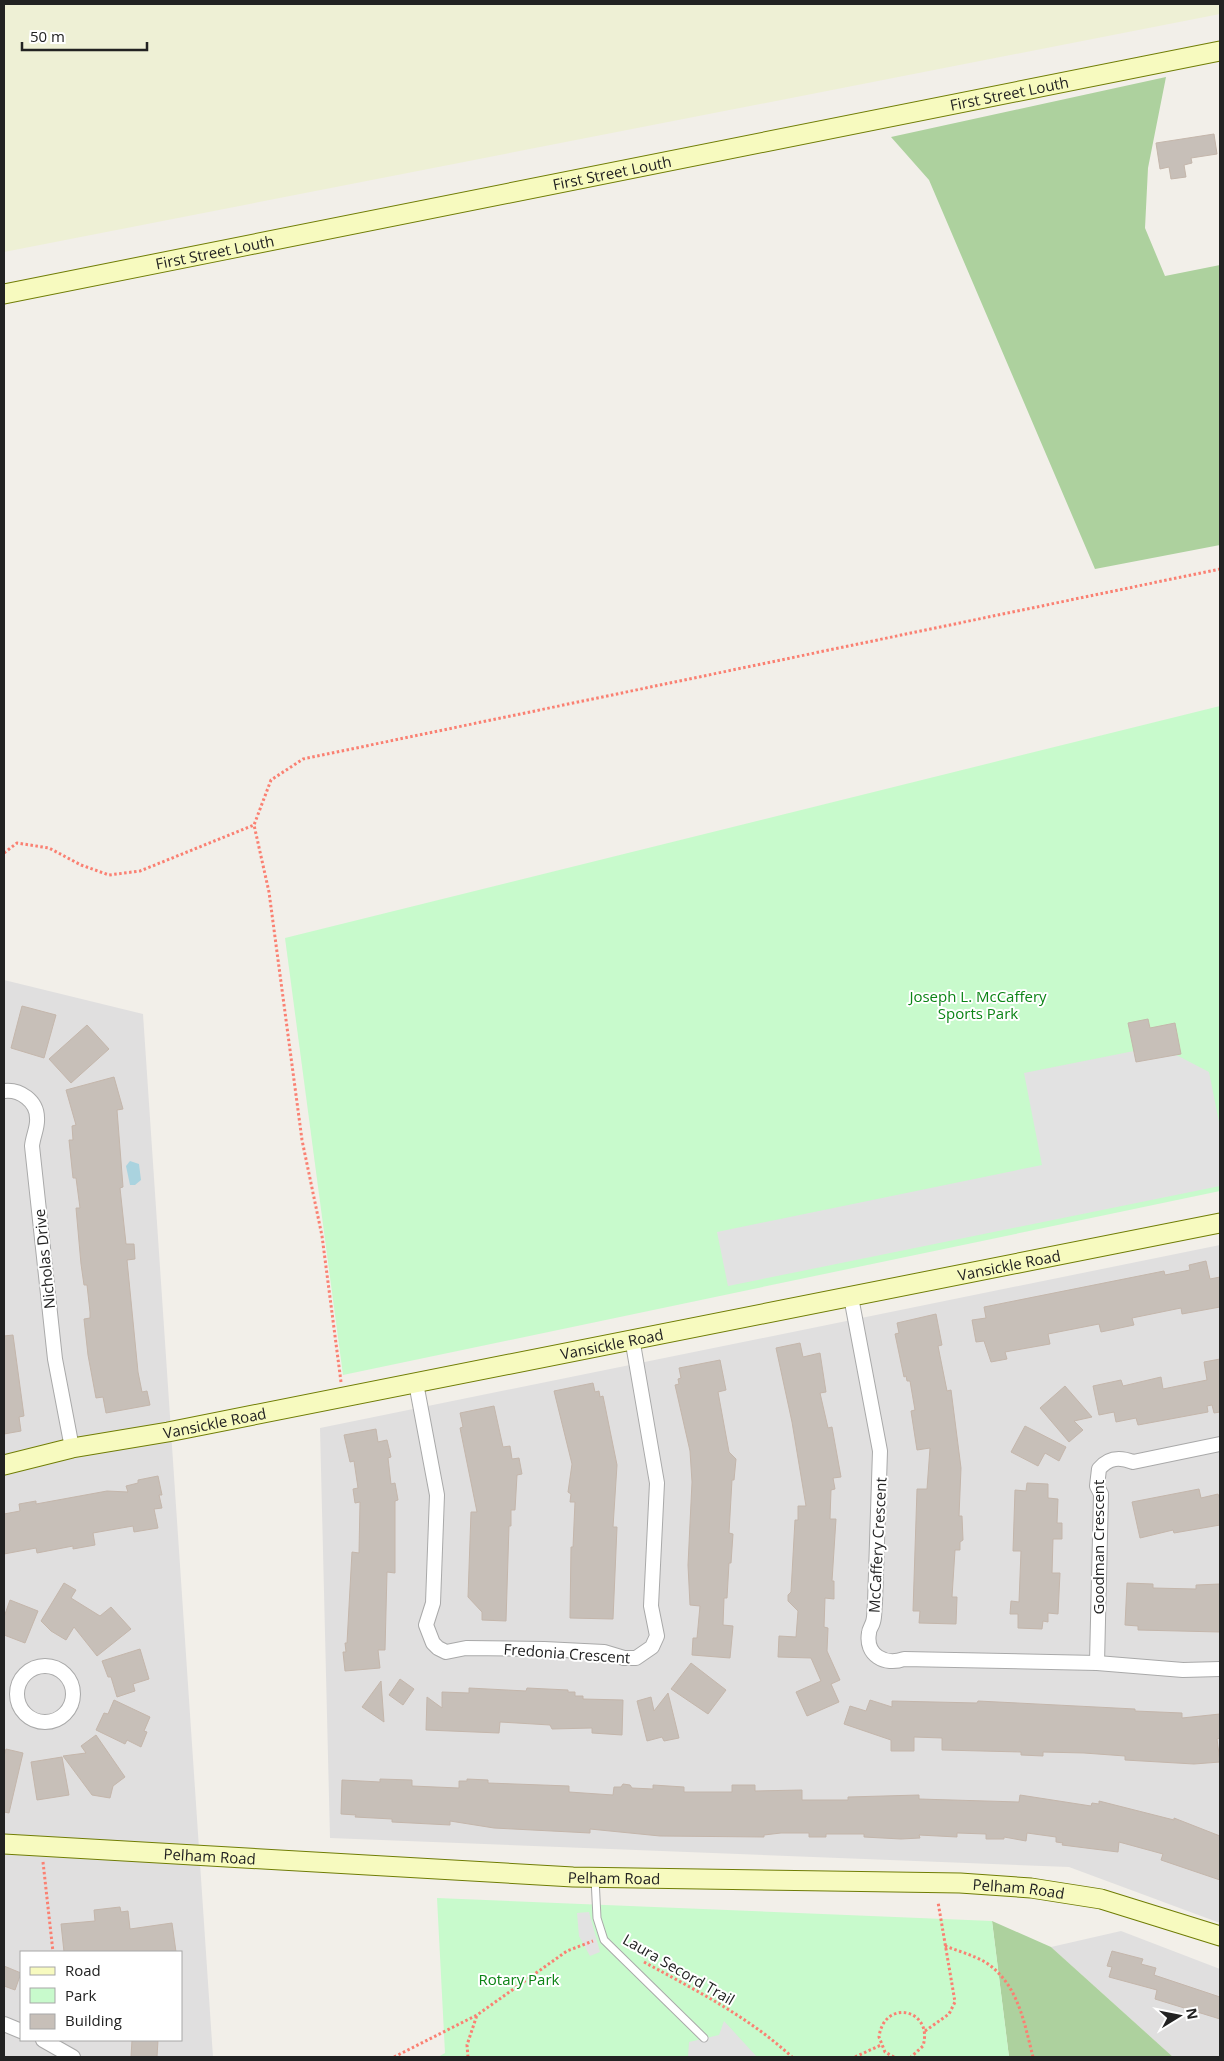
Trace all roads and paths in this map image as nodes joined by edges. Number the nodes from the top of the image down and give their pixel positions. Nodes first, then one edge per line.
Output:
1 (1220, 51) edge
2 (4, 294) edge
3 (1220, 569) edge
4 (254, 824) junction
5 (4, 853) edge
6 (4, 1091) edge
7 (1220, 1223) edge
8 (851, 1297) junction
9 (632, 1338) junction
10 (416, 1383) junction
11 (343, 1398) junction
12 (1220, 1444) edge
13 (72, 1448) junction
14 (4, 1465) edge
15 (1097, 1664) junction
16 (1220, 1669) edge
17 (10, 1694) edge
18 (4, 1844) edge
19 (41, 1847) junction
20 (594, 1877) junction
21 (938, 1902) dead end
22 (1220, 1936) edge
23 (604, 1940) junction
24 (945, 1946) junction
25 (53, 1951) edge
26 (638, 1958) dead end
27 (477, 2015) junction
28 (4, 2024) edge
29 (20, 2031) edge
30 (925, 2031) junction
31 (704, 2038) dead end
32 (45, 2041) edge
33 (881, 2046) junction
34 (73, 2057) edge
35 (394, 2057) edge
36 (468, 2057) edge
37 (792, 2057) edge
38 (855, 2057) edge
39 (894, 2057) edge
40 (911, 2057) edge
41 (1032, 2057) edge

1 - 2 street, First Street Louth
3 - 4 path
4 - 5 path
4 - 11 path
6 - 13 street, Nicholas Drive
7 - 8 street, Vansickle Road
8 - 9 street, Vansickle Road
8 - 15 street, McCaffery Crescent
9 - 10 street, Vansickle Road
9 - 10 street, Fredonia Crescent
10 - 11 street, Vansickle Road
11 - 13 street, Vansickle Road
12 - 15 street, Goodman Crescent
13 - 14 street, Vansickle Road
15 - 16 street, McCaffery Crescent
17 - 17 street
18 - 19 street, Pelham Road
19 - 20 street, Pelham Road
19 - 25 path
20 - 22 street, Pelham Road
20 - 23 lane
21 - 24 path
23 - 27 path, Laura Secord Trail
23 - 31 lane
24 - 30 path
24 - 41 path
26 - 37 path, Laura Secord Trail
27 - 35 path, Laura Secord Trail
27 - 36 path
28 - 29 street
30 - 33 path
30 - 40 path
32 - 34 street
33 - 38 path
33 - 39 path

